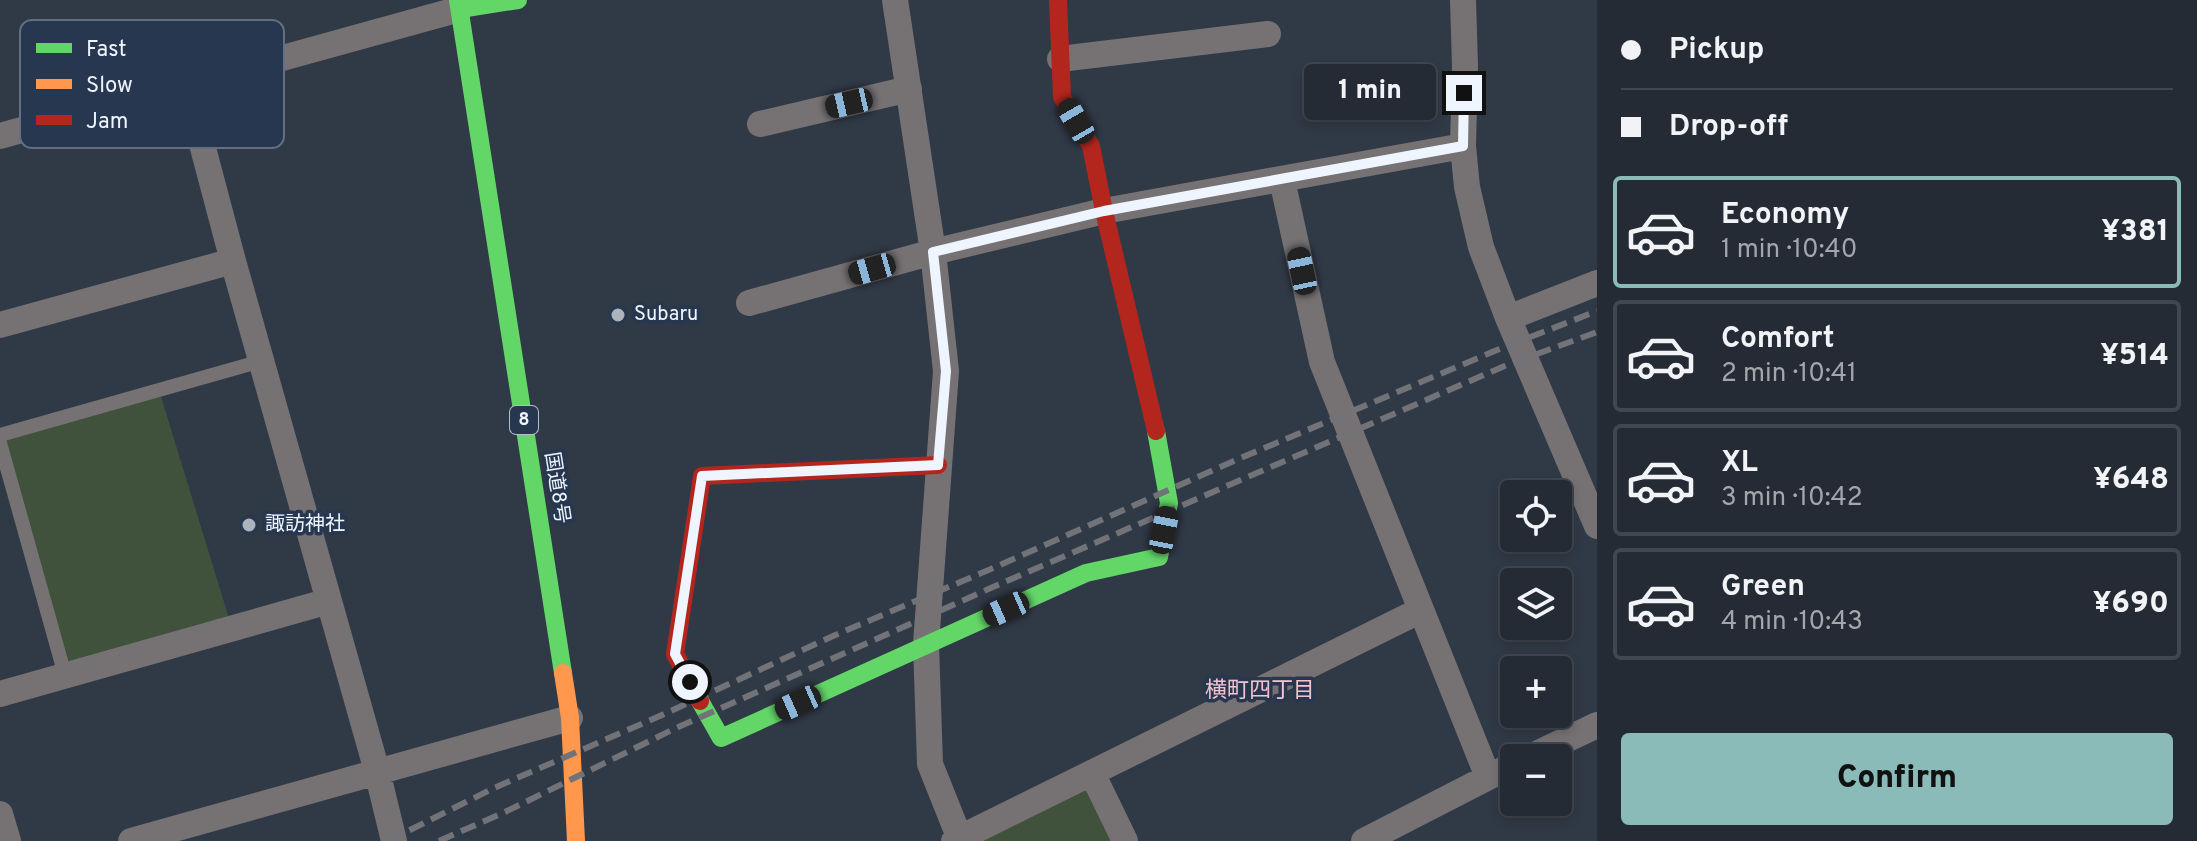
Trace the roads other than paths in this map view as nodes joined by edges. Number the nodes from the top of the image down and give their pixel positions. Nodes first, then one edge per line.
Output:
1 (518, 0) edge
2 (895, 0) edge
3 (1058, 0) edge
4 (1463, 0) edge
5 (459, 5) edge
6 (1268, 34) dead end
7 (284, 56) edge
8 (1060, 59) junction
9 (909, 89) junction
10 (760, 124) dead end
11 (20, 130) edge
12 (0, 136) edge
13 (1463, 146) junction
14 (203, 148) edge
15 (1282, 180) junction
16 (1104, 211) junction
17 (933, 252) junction
18 (233, 261) junction
19 (1597, 283) edge
20 (749, 303) dead end
21 (1508, 318) junction
22 (0, 325) edge
23 (261, 361) junction
24 (0, 435) edge
25 (0, 443) edge
26 (938, 465) junction
27 (1594, 510) edge
28 (329, 601) junction
29 (1421, 610) junction
30 (926, 644) junction
31 (65, 675) junction
32 (0, 694) edge
33 (570, 718) junction
34 (1597, 725) edge
35 (1557, 744) edge
36 (377, 771) junction
37 (1500, 771) edge
38 (1092, 773) junction
39 (1488, 777) junction
40 (0, 814) edge
41 (957, 840) edge
42 (8, 841) edge
43 (131, 841) edge
44 (394, 841) edge
45 (576, 841) edge
46 (1125, 841) edge
47 (1364, 841) edge

1 - 5 main road
2 - 9 street
3 - 8 main road
4 - 13 street
5 - 7 street
5 - 33 main road, 国道8号 / 8
6 - 8 street
8 - 16 main road
9 - 10 street
9 - 17 street
11 - 12 street
13 - 15 street
13 - 21 street
14 - 18 street
15 - 16 street
15 - 29 street
16 - 17 street
16 - 30 main road
17 - 20 street
17 - 26 street
18 - 22 street
18 - 23 street
19 - 21 street
21 - 27 street
23 - 24 lane
23 - 28 street
25 - 31 lane
26 - 30 street
26 - 30 main road
28 - 31 street
28 - 36 street
29 - 38 street
29 - 39 street
30 - 41 street
31 - 32 street
33 - 36 street
33 - 45 main road, 国道8号 / 8
34 - 35 street
36 - 43 street
36 - 44 street
37 - 39 street
38 - 41 street
38 - 46 street
39 - 47 street
40 - 42 street

